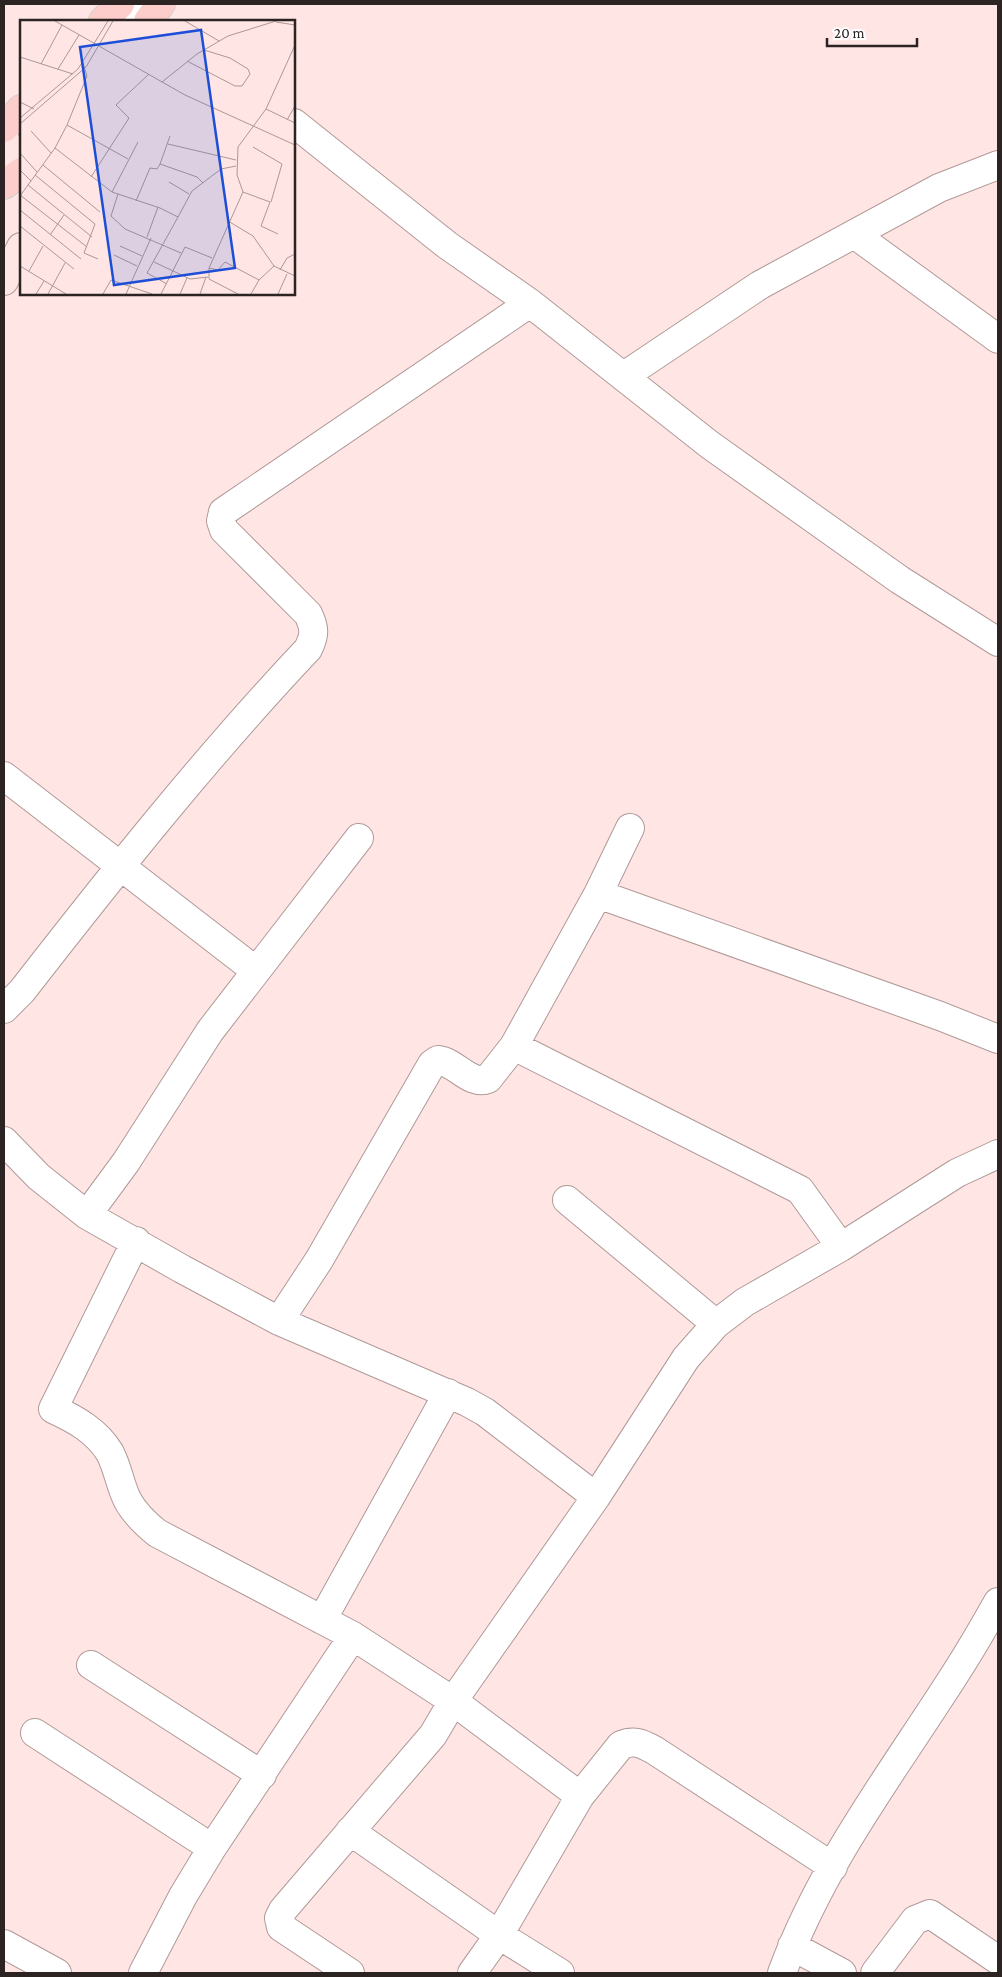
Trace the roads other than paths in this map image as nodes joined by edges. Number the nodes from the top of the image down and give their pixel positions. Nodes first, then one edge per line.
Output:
1 (120, 4) edge
2 (104, 20) edge
3 (20, 110) edge
4 (295, 124) edge
5 (4, 128) edge
6 (4, 138) edge
7 (998, 165) edge
8 (20, 170) edge
9 (20, 173) edge
10 (4, 185) edge
11 (854, 234) junction
12 (20, 249) edge
13 (4, 281) edge
14 (530, 303) junction
15 (998, 339) edge
16 (624, 376) junction
17 (998, 642) edge
18 (4, 776) edge
19 (630, 828) dead end
20 (359, 838) dead end
21 (119, 866) junction
22 (598, 894) junction
23 (256, 971) junction
24 (4, 1009) edge
25 (998, 1039) edge
26 (514, 1046) junction
27 (4, 1141) edge
28 (998, 1154) edge
29 (567, 1200) dead end
30 (87, 1215) junction
31 (136, 1241) junction
32 (841, 1247) junction
33 (279, 1320) junction
34 (716, 1324) junction
35 (448, 1393) junction
36 (596, 1497) junction
37 (998, 1602) edge
38 (322, 1620) junction
39 (353, 1636) junction
40 (91, 1665) dead end
41 (453, 1701) junction
42 (35, 1733) dead end
43 (262, 1775) junction
44 (580, 1796) junction
45 (350, 1831) junction
46 (212, 1848) junction
47 (833, 1867) junction
48 (499, 1935) junction
49 (4, 1944) edge
50 (792, 1946) junction
51 (998, 1960) edge
52 (57, 1973) edge
53 (143, 1973) edge
54 (350, 1973) edge
55 (472, 1973) edge
56 (560, 1973) edge
57 (782, 1973) edge
58 (842, 1973) edge
59 (875, 1973) edge

1 - 2 main road
3 - 5 main road
4 - 14 street
6 - 8 main road
7 - 11 street
9 - 10 main road
11 - 15 street
11 - 16 street
12 - 13 main road
14 - 16 street
14 - 21 street
16 - 17 street
18 - 21 street
19 - 22 street
20 - 23 street
21 - 23 street
21 - 24 street
22 - 25 street
22 - 26 street
23 - 30 street
26 - 32 street
26 - 33 street
27 - 30 street
28 - 32 street
29 - 34 street
30 - 31 street
31 - 33 street
31 - 38 street
32 - 34 street
33 - 35 street
34 - 36 street
35 - 36 street
35 - 38 street
36 - 41 street
37 - 47 street
38 - 39 street
39 - 41 street
39 - 43 street
40 - 43 street
41 - 44 street
41 - 45 street
42 - 46 street
43 - 46 street
44 - 47 street
44 - 48 street
45 - 48 street
45 - 54 street
46 - 53 street
47 - 50 street
48 - 55 street
48 - 56 street
49 - 52 street
50 - 57 street
50 - 58 street
51 - 59 street

